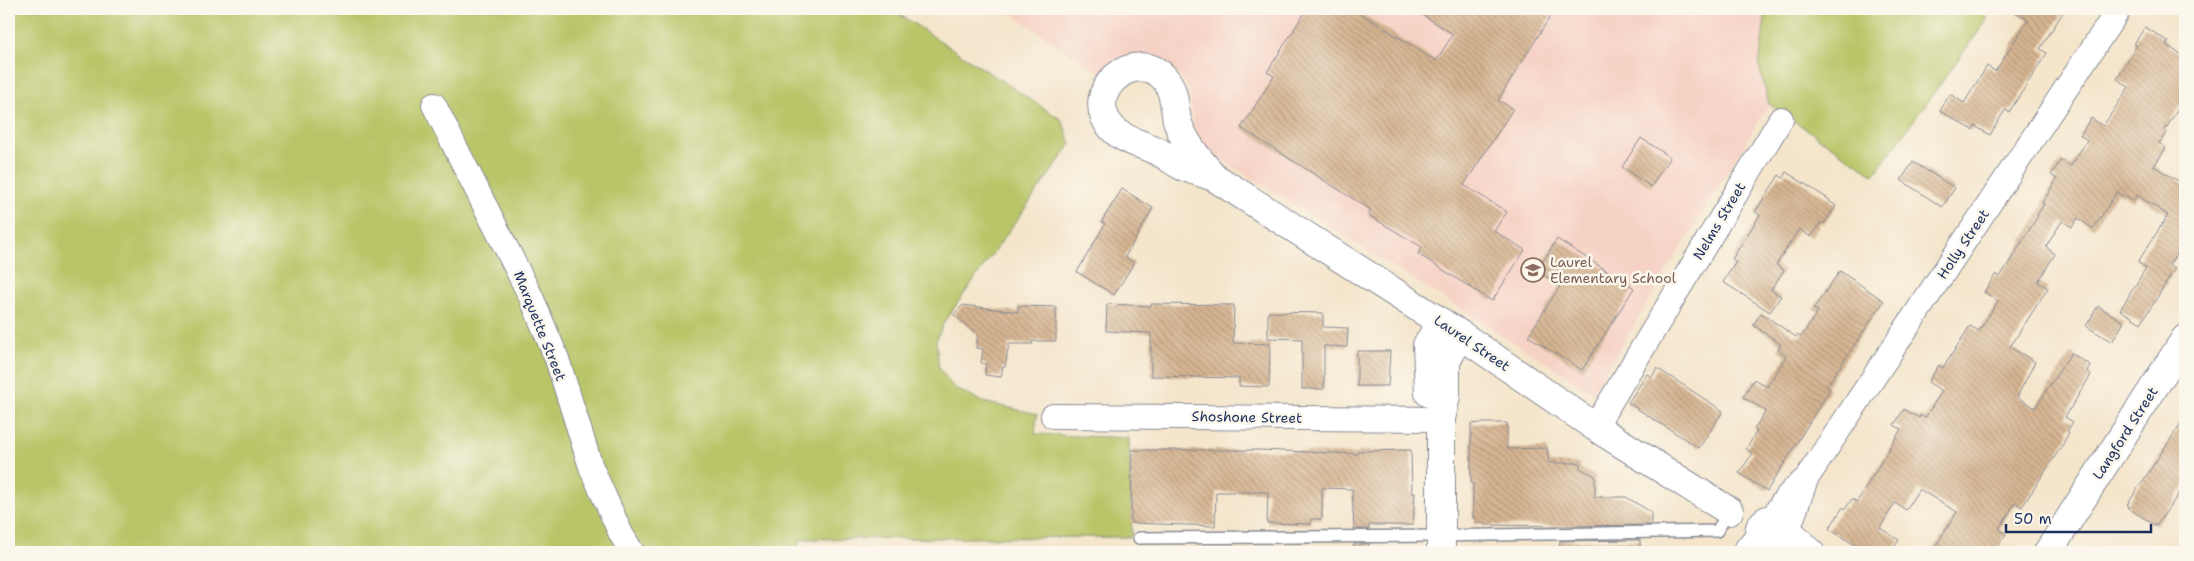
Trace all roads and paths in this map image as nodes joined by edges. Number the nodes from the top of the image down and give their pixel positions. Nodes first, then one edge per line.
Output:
1 (2119, 9) edge
2 (434, 105) dead end
3 (1781, 118) dead end
4 (1214, 177) dead end
5 (1451, 328) junction
6 (2185, 339) edge
7 (1053, 416) dead end
8 (1441, 419) junction
9 (1595, 427) junction
10 (1729, 511) junction
11 (1139, 538) dead end
12 (1770, 539) edge
13 (1441, 544) edge
14 (632, 552) edge
15 (1810, 552) edge
16 (2048, 552) edge

1 - 12 street, Holly Street
2 - 14 street, Marquette Street
3 - 9 street, Nelms Street
4 - 5 street, Laurel Street
5 - 8 street
5 - 9 street, Laurel Street
6 - 16 street, Langford Street
7 - 8 street, Shoshone Street
8 - 13 street
9 - 10 street, Laurel Street
10 - 12 street, Laurel Street
10 - 13 lane
11 - 13 lane
12 - 15 street, Laurel Street

